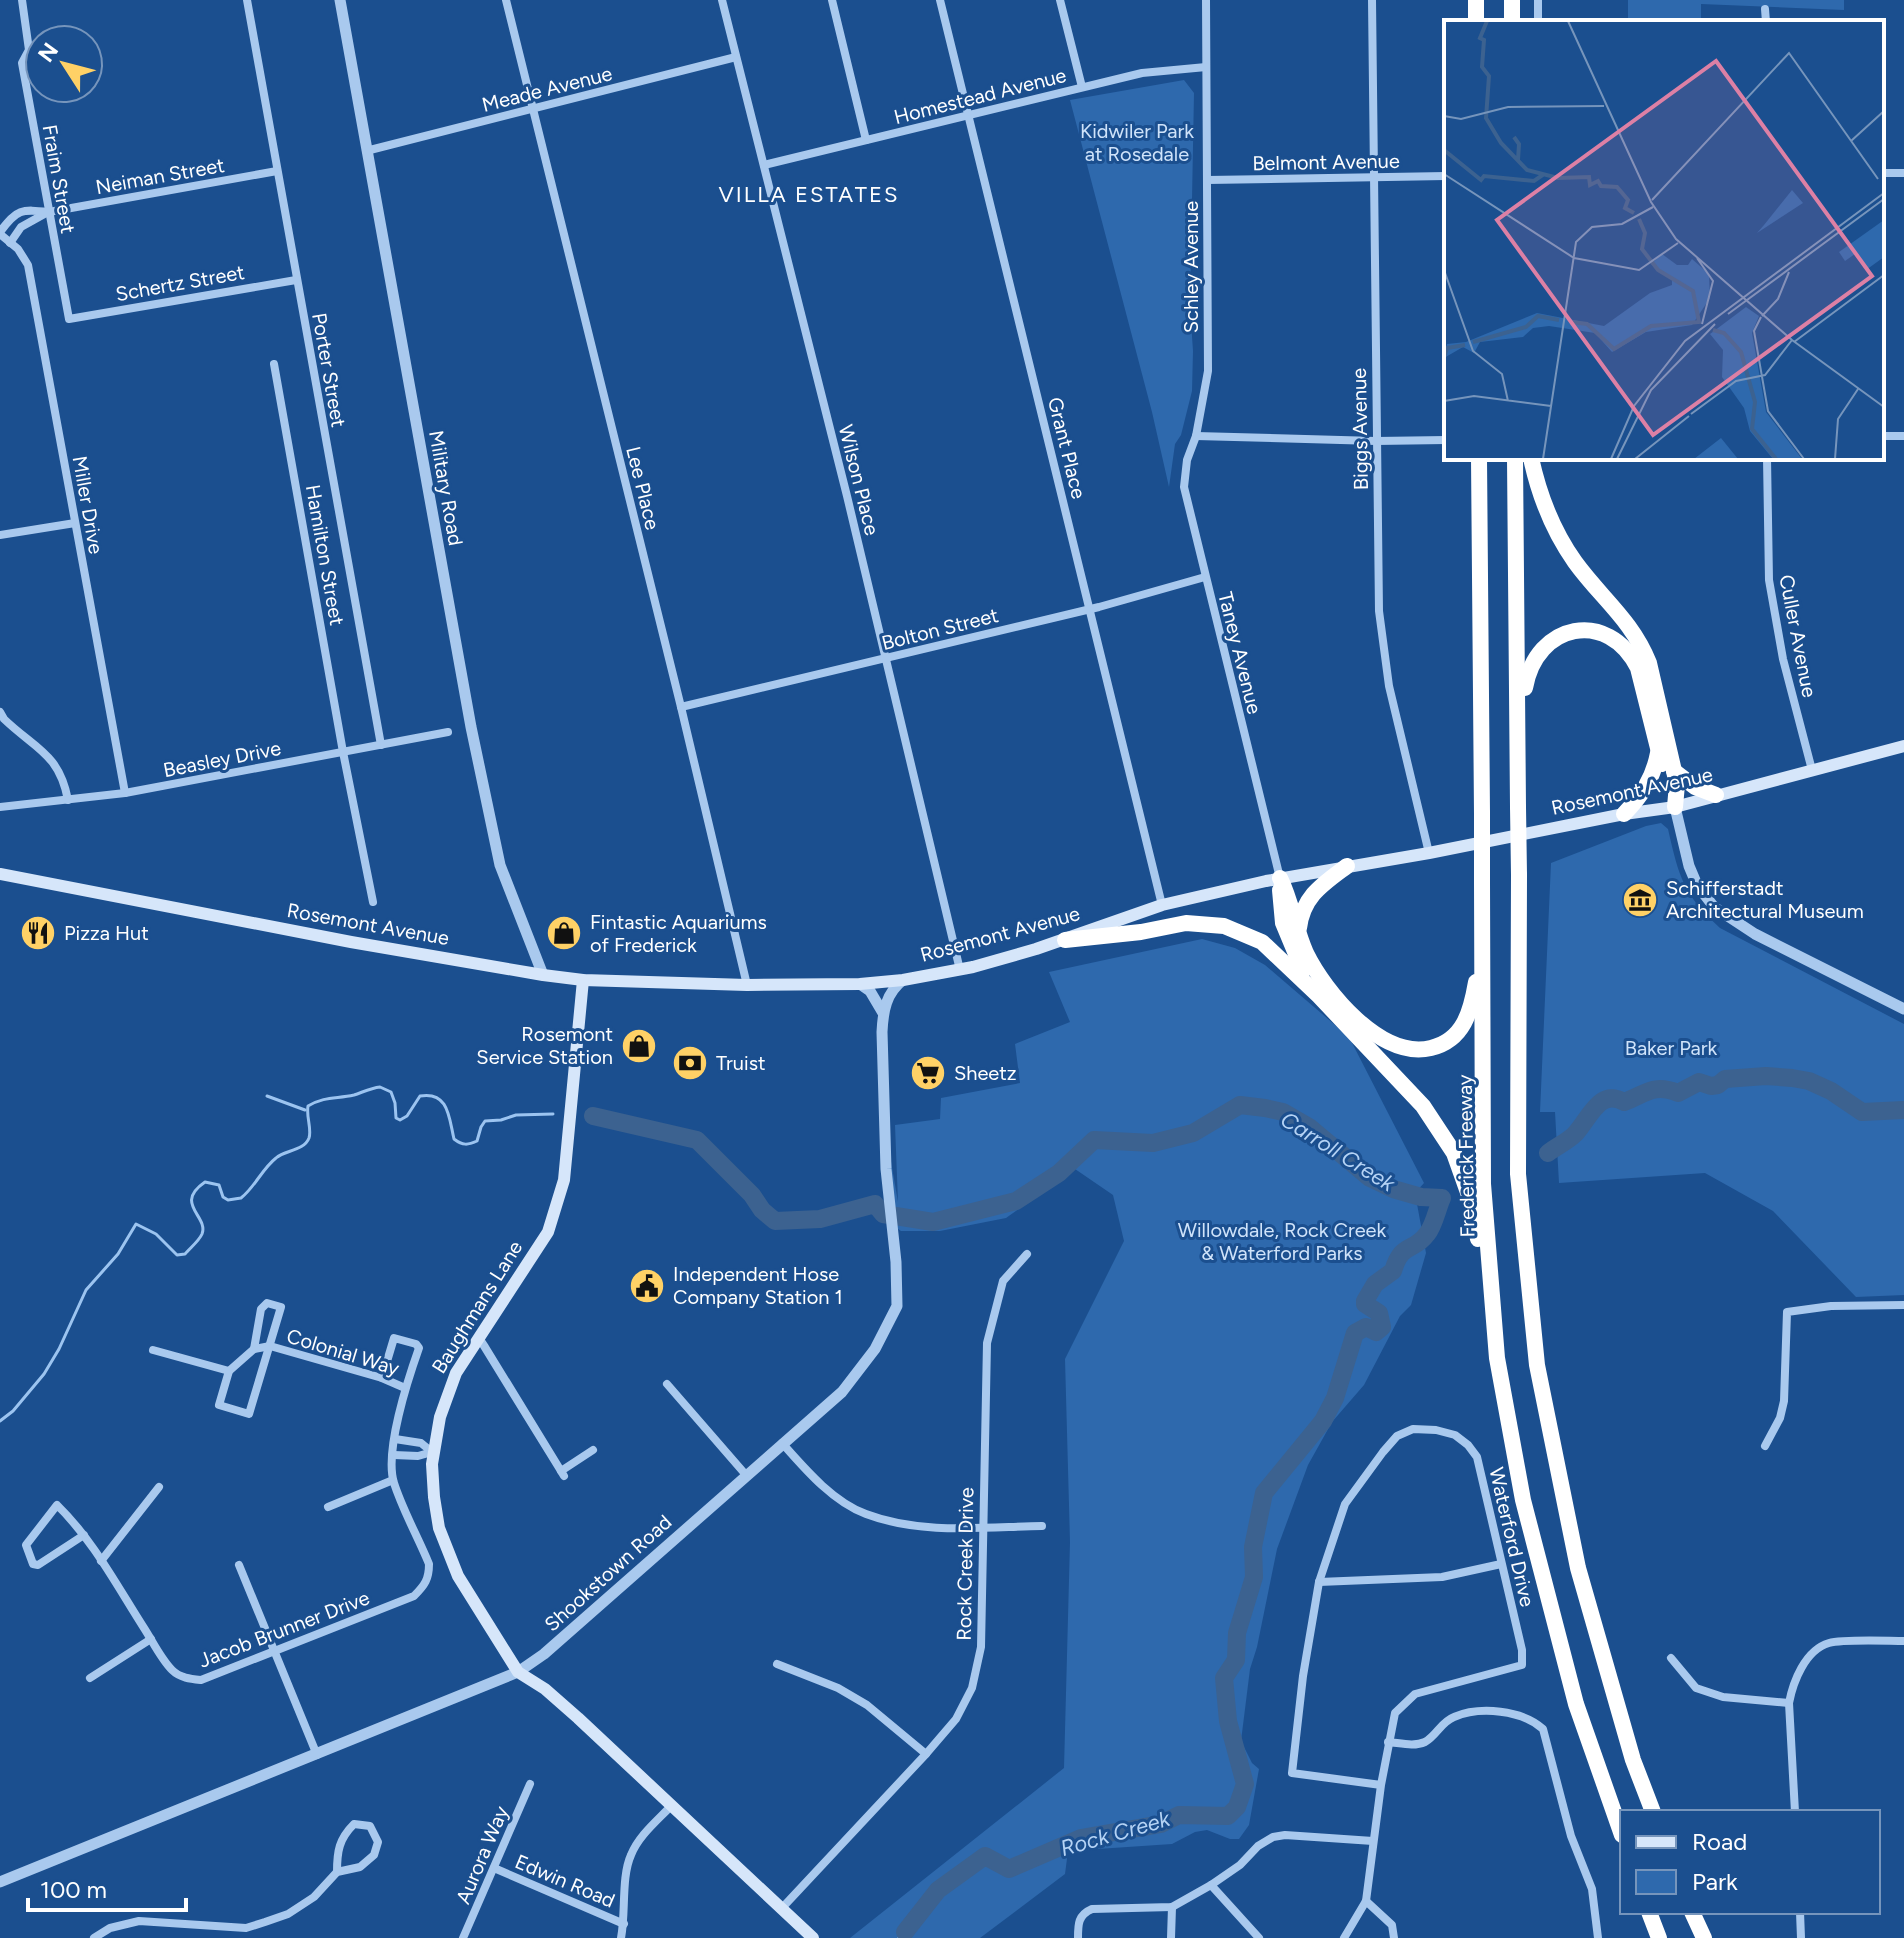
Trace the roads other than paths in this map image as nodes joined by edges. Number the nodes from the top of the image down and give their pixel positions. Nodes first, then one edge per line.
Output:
1 (22, 0) edge
2 (247, 0) edge
3 (340, 0) edge
4 (506, 0) edge
5 (722, 0) edge
6 (832, 0) edge
7 (940, 0) edge
8 (1060, 0) edge
9 (1206, 0) edge
10 (1372, 0) edge
11 (1765, 9) dead end
12 (1766, 20) edge
13 (736, 57) junction
14 (1206, 67) junction
15 (1082, 87) junction
16 (533, 109) junction
17 (969, 117) junction
18 (866, 140) junction
19 (366, 151) junction
20 (764, 165) junction
21 (277, 171) junction
22 (1444, 176) edge
23 (1374, 177) junction
24 (1207, 180) junction
25 (49, 212) junction
26 (0, 233) edge
27 (10, 243) junction
28 (296, 280) junction
29 (69, 319) joint
30 (274, 364) dead end
31 (1196, 436) junction
32 (1444, 440) edge
33 (1376, 441) junction
34 (1479, 460) edge
35 (1515, 460) edge
36 (1532, 460) edge
37 (1767, 460) edge
38 (75, 523) junction
39 (0, 535) edge
40 (1205, 577) junction
41 (1090, 609) junction
42 (885, 658) junction
43 (681, 707) junction
44 (0, 712) edge
45 (1519, 721) junction
46 (448, 732) dead end
47 (381, 745) junction
48 (1904, 746) edge
49 (343, 752) junction
50 (1658, 752) junction
51 (1812, 770) junction
52 (1674, 771) junction
53 (125, 793) junction
54 (1716, 795) junction
55 (68, 800) junction
56 (0, 807) edge
57 (1675, 807) junction
58 (1624, 814) junction
59 (1429, 853) junction
60 (1347, 866) junction
61 (0, 874) edge
62 (1280, 878) junction
63 (373, 902) dead end
64 (1162, 905) junction
65 (1483, 913) junction
66 (1298, 933) junction
67 (1065, 940) junction
68 (960, 970) junction
69 (543, 975) junction
70 (583, 980) junction
71 (903, 980) junction
72 (860, 984) junction
73 (747, 985) junction
74 (1319, 996) junction
75 (1904, 1009) edge
76 (883, 1013) junction
77 (1027, 1254) dead end
78 (1904, 1305) edge
79 (482, 1342) junction
80 (270, 1346) junction
81 (254, 1349) junction
82 (153, 1350) dead end
83 (1497, 1358) junction
84 (229, 1371) junction
85 (382, 1378) junction
86 (667, 1384) dead end
87 (405, 1388) junction
88 (395, 1439) junction
89 (782, 1443) junction
90 (1765, 1446) dead end
91 (593, 1450) dead end
92 (432, 1452) junction
93 (394, 1455) junction
94 (746, 1475) junction
95 (393, 1480) junction
96 (159, 1487) dead end
97 (328, 1507) dead end
98 (1042, 1526) dead end
99 (981, 1527) junction
100 (84, 1535) junction
101 (101, 1561) junction
102 (1501, 1564) junction
103 (239, 1565) dead end
104 (1319, 1582) junction
105 (151, 1639) junction
106 (1904, 1641) edge
107 (274, 1652) junction
108 (1671, 1658) dead end
109 (777, 1664) dead end
110 (518, 1672) junction
111 (90, 1678) dead end
112 (1789, 1703) junction
113 (1388, 1742) junction
114 (926, 1754) junction
115 (317, 1755) junction
116 (530, 1784) dead end
117 (1381, 1785) junction
118 (672, 1805) junction
119 (1652, 1810) edge
120 (1795, 1810) edge
121 (1620, 1829) edge
122 (1373, 1841) junction
123 (494, 1868) junction
124 (337, 1872) junction
125 (0, 1882) edge
126 (1211, 1885) junction
127 (1366, 1901) junction
128 (1172, 1907) junction
129 (782, 1908) junction
130 (1650, 1914) edge
131 (1693, 1914) edge
132 (1800, 1914) edge
133 (624, 1924) junction
134 (94, 1938) edge
135 (463, 1938) edge
136 (621, 1938) edge
137 (813, 1938) edge
138 (1078, 1938) edge
139 (1171, 1938) edge
140 (1259, 1938) edge
141 (1344, 1938) edge
142 (1394, 1938) edge
143 (1598, 1938) edge
144 (1659, 1938) edge
145 (1704, 1938) edge
146 (1801, 1938) edge

1 - 25 street, Fraim Street
2 - 21 street, Porter Street
3 - 19 street, Military Road
4 - 16 street, Lee Place
5 - 13 street, Wilson Place
6 - 18 street
7 - 17 street, Grant Place
8 - 15 street
9 - 14 street, Schley Avenue
10 - 23 street, Biggs Avenue
11 - 12 street
13 - 16 street, Meade Avenue
13 - 20 street, Wilson Place
14 - 15 street, Homestead Avenue
14 - 24 street, Schley Avenue
15 - 17 street, Homestead Avenue
16 - 19 street, Meade Avenue
16 - 43 street, Lee Place
17 - 18 street, Homestead Avenue
17 - 41 street, Grant Place
18 - 20 street, Homestead Avenue
19 - 69 street, Military Road
20 - 42 street, Wilson Place
21 - 25 street, Neiman Street
21 - 28 street, Porter Street
22 - 23 street, Belmont Avenue
23 - 24 street, Belmont Avenue
23 - 33 street, Biggs Avenue
24 - 31 street, Schley Avenue
25 - 26 street, Neiman Street
25 - 27 street, Neiman Street
25 - 29 street, Fraim Street
26 - 27 street, Miller Drive
27 - 38 street, Miller Drive
28 - 29 street, Schertz Street
28 - 47 street, Porter Street
30 - 49 street, Hamilton Street
31 - 33 street
31 - 40 street, Taney Avenue
32 - 33 street
33 - 59 street, Biggs Avenue
34 - 65 highway, Frederick Freeway, bridge
35 - 45 highway
36 - 52 highway
37 - 51 street, Culler Avenue
38 - 39 street
38 - 53 street, Miller Drive
40 - 41 street, Bolton Street
40 - 62 street, Taney Avenue
41 - 42 street, Bolton Street
41 - 64 street, Grant Place
42 - 43 street, Bolton Street
42 - 68 street, Wilson Place
43 - 73 street, Lee Place
44 - 55 street
45 - 50 highway
45 - 119 highway, bridge
46 - 47 street, Beasley Drive
47 - 49 street, Beasley Drive
48 - 51 main road, Rosemont Avenue
49 - 53 street, Beasley Drive
49 - 63 street, Hamilton Street
50 - 57 highway
50 - 58 highway
51 - 54 main road, Rosemont Avenue
52 - 54 highway
52 - 57 highway
53 - 55 street, Beasley Drive
54 - 57 main road, Rosemont Avenue
55 - 56 street, Beasley Drive
57 - 58 main road, Rosemont Avenue
57 - 75 street
58 - 59 main road, Rosemont Avenue
59 - 60 main road, Rosemont Avenue
60 - 62 main road, Rosemont Avenue
60 - 66 highway
61 - 69 main road, Rosemont Avenue
62 - 64 main road, Rosemont Avenue
62 - 66 highway
62 - 74 highway
64 - 67 main road, Rosemont Avenue
65 - 66 highway
65 - 83 highway, Frederick Freeway
67 - 68 main road, Rosemont Avenue
67 - 74 highway
68 - 71 main road, Rosemont Avenue
69 - 70 main road, Rosemont Avenue
70 - 73 main road, Rosemont Avenue
70 - 79 main road, Baughmans Lane
71 - 72 main road, Rosemont Avenue
71 - 76 street
72 - 73 main road, Rosemont Avenue
72 - 76 street
74 - 83 highway
76 - 89 street, Shookstown Road
77 - 99 street, Rock Creek Drive
78 - 90 street
79 - 91 street
79 - 92 main road, Baughmans Lane
80 - 81 street, Colonial Way
80 - 81 street, Colonial Way
80 - 84 street, Colonial Way
80 - 85 street, Colonial Way
81 - 84 street
82 - 84 street
83 - 121 highway, Frederick Freeway
85 - 87 street, Colonial Way
85 - 87 street, Jacob Brunner Drive
86 - 94 street
87 - 88 street, Jacob Brunner Drive
88 - 92 street
88 - 93 street, Jacob Brunner Drive
89 - 94 street, Shookstown Road
89 - 99 street
92 - 93 street
92 - 110 main road, Baughmans Lane
93 - 95 street, Jacob Brunner Drive
94 - 110 street, Shookstown Road
95 - 97 street
95 - 107 street, Jacob Brunner Drive
96 - 101 street
98 - 99 street
99 - 114 street, Rock Creek Drive
100 - 100 street, Jacob Brunner Drive
100 - 101 street, Jacob Brunner Drive
101 - 105 street, Jacob Brunner Drive
102 - 104 street
102 - 104 street, Waterford Drive
102 - 113 street, Waterford Drive
103 - 107 street
104 - 117 street, Waterford Drive
105 - 107 street, Jacob Brunner Drive
105 - 111 street
106 - 112 street
107 - 115 street
108 - 112 street
109 - 114 street
110 - 115 street, Shookstown Road
110 - 118 main road, Baughmans Lane
112 - 120 street
113 - 117 street, Waterford Drive
113 - 143 street
114 - 129 street, Rock Creek Drive
115 - 125 street, Shookstown Road
116 - 123 street, Aurora Way
117 - 122 street, Waterford Drive
118 - 129 main road, Baughmans Lane
118 - 133 street
122 - 126 street
122 - 127 street, Waterford Drive
123 - 133 street, Edwin Road
123 - 135 street, Aurora Way
124 - 124 street
124 - 134 street
126 - 128 street
126 - 140 street
127 - 141 street, Waterford Drive
127 - 142 street
128 - 138 street
128 - 139 street
129 - 137 main road, Baughmans Lane
130 - 144 highway
131 - 145 highway
132 - 146 street
133 - 136 street

